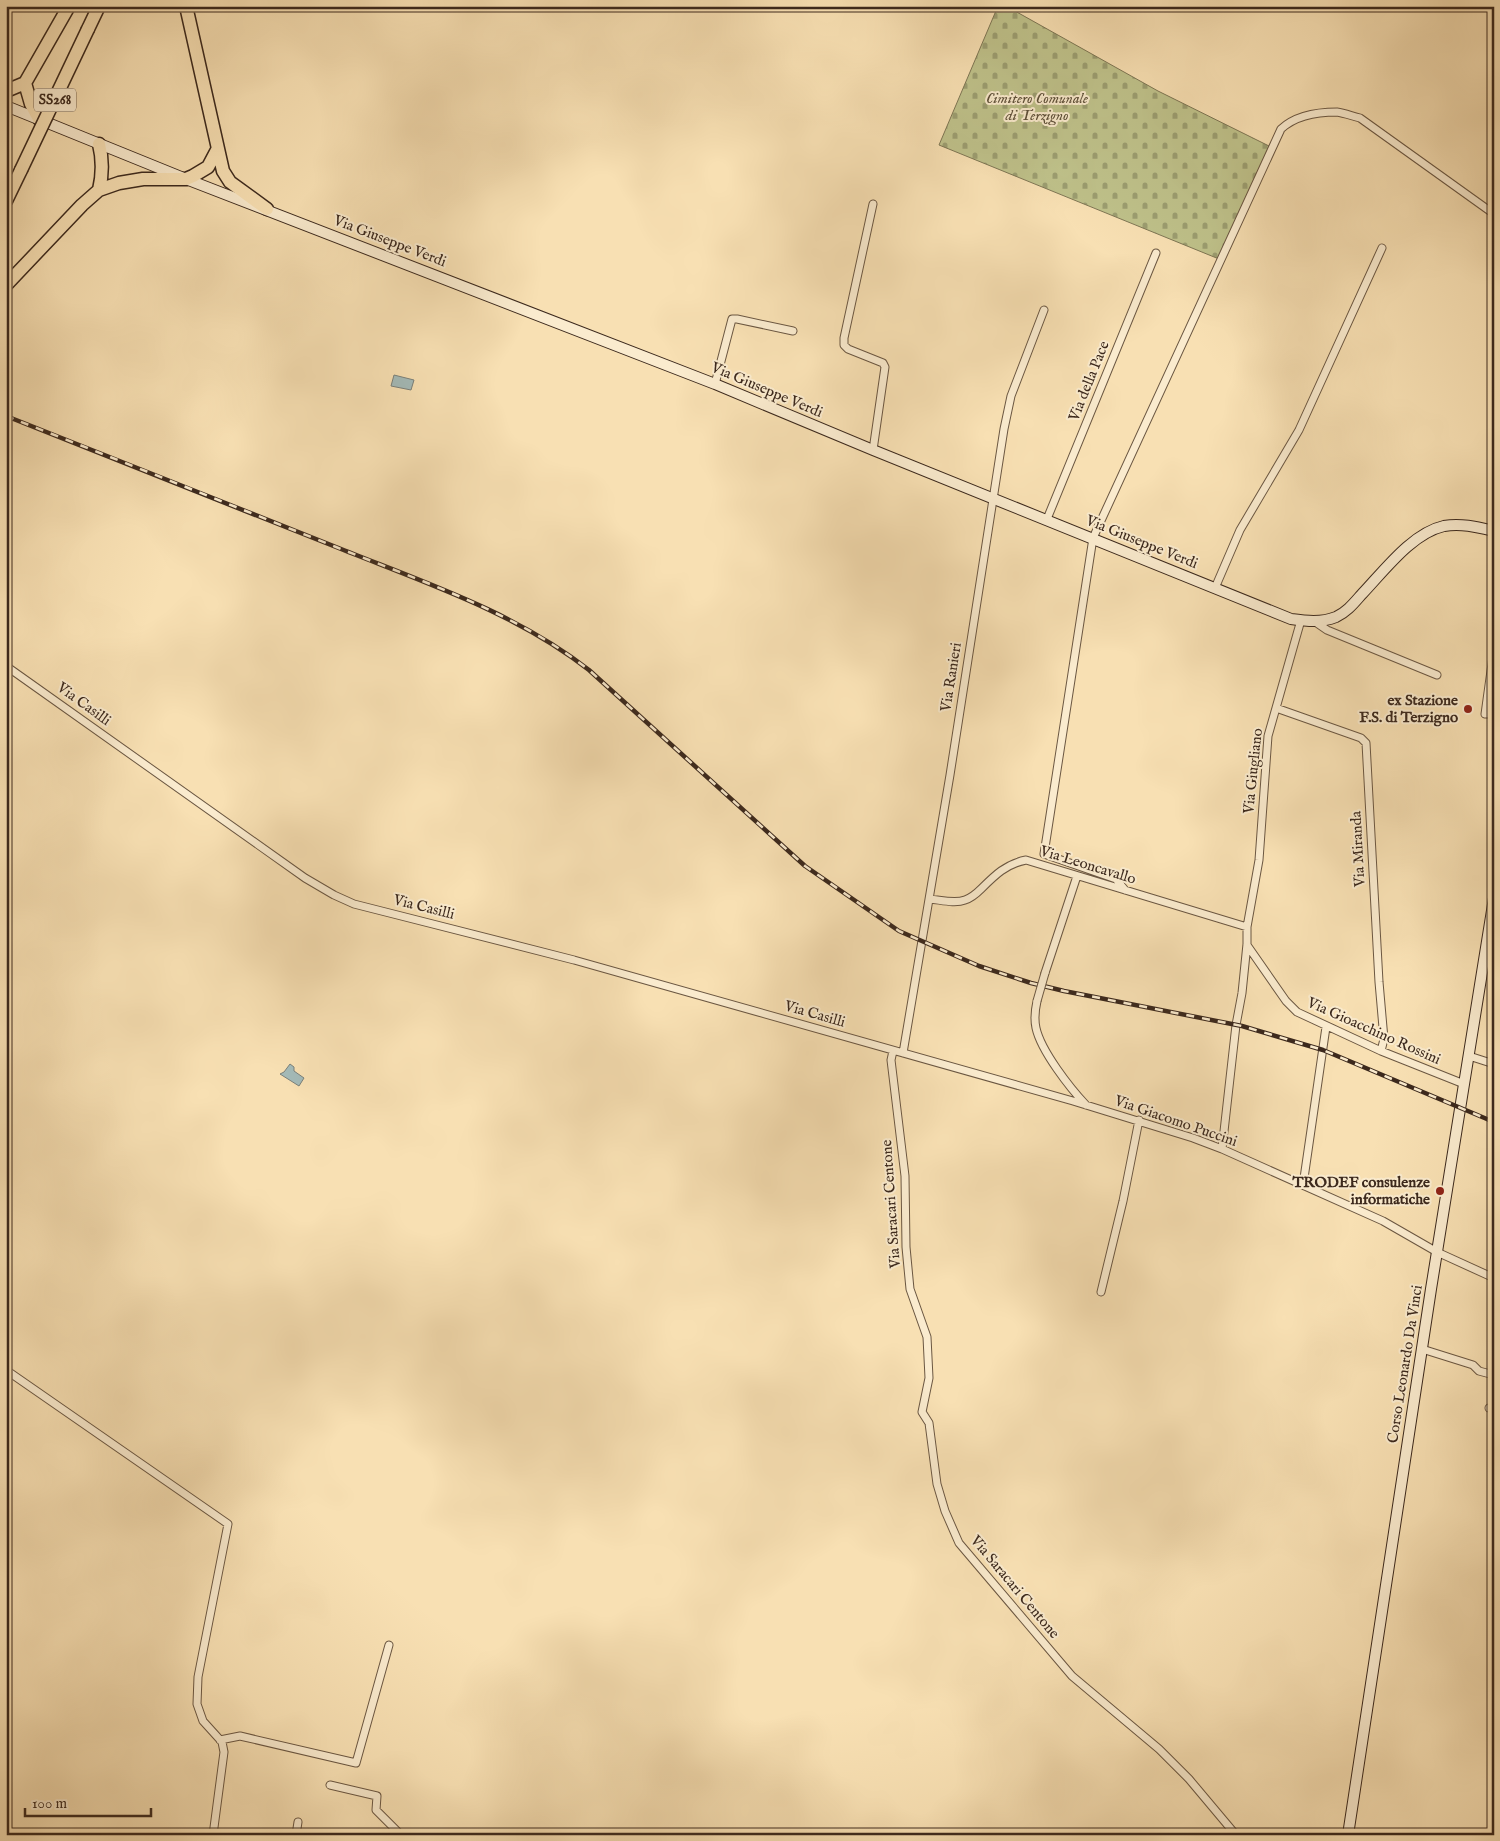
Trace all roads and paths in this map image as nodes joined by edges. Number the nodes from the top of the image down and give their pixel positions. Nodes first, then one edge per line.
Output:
1 (69, 6) edge
2 (99, 6) edge
3 (186, 6) edge
4 (25, 83) junction
5 (6, 91) edge
6 (6, 106) edge
7 (39, 119) junction
8 (99, 144) junction
9 (217, 150) junction
10 (186, 179) junction
11 (99, 190) junction
12 (6, 201) edge
13 (874, 204) dead end
14 (267, 209) junction
15 (1494, 214) edge
16 (1382, 248) dead end
17 (1156, 253) dead end
18 (6, 285) edge
19 (1044, 310) dead end
20 (793, 332) dead end
21 (715, 384) junction
22 (872, 450) junction
23 (993, 498) junction
24 (1047, 519) junction
25 (1494, 531) edge
26 (1094, 538) junction
27 (1216, 588) junction
28 (1302, 620) junction
29 (1314, 621) junction
30 (1494, 649) edge
31 (6, 666) edge
32 (1437, 675) dead end
33 (1276, 708) junction
34 (1494, 714) edge
35 (1077, 876) junction
36 (1125, 890) junction
37 (1494, 898) edge
38 (930, 899) junction
39 (1247, 926) junction
40 (1247, 944) junction
41 (1326, 1027) junction
42 (893, 1050) junction
43 (1381, 1051) junction
44 (903, 1053) junction
45 (1469, 1056) junction
46 (1494, 1064) edge
47 (1464, 1084) junction
48 (1087, 1106) junction
49 (1139, 1120) junction
50 (1222, 1149) junction
51 (1303, 1185) junction
52 (1437, 1252) junction
53 (1494, 1278) edge
54 (1101, 1292) dead end
55 (1422, 1349) junction
56 (6, 1370) edge
57 (1494, 1375) edge
58 (390, 1644) dead end
59 (220, 1740) junction
60 (330, 1785) dead end
61 (298, 1822) dead end
62 (213, 1835) edge
63 (296, 1835) edge
64 (401, 1835) edge
65 (1236, 1835) edge
66 (1348, 1835) edge

1 - 4 highway
2 - 12 highway, SS268, bridge
3 - 9 highway
4 - 5 highway
4 - 7 highway
6 - 7 street, Via Giuseppe Verdi
7 - 8 street, Via Giuseppe Verdi
8 - 10 street, Via Giuseppe Verdi
8 - 11 highway
9 - 10 highway
9 - 14 highway
10 - 11 highway
10 - 14 street, Via Giuseppe Verdi
11 - 18 highway
13 - 22 street
14 - 21 street, Via Giuseppe Verdi
15 - 26 street
16 - 27 street
17 - 24 street, Via della Pace
19 - 23 street, Via Ranieri
20 - 21 street
21 - 22 street, Via Giuseppe Verdi
22 - 23 street, Via Giuseppe Verdi
23 - 24 street, Via Giuseppe Verdi
23 - 38 street, Via Ranieri
24 - 26 street, Via Giuseppe Verdi
25 - 29 street, Via Giuseppe Verdi
26 - 27 street, Via Giuseppe Verdi
26 - 36 street
27 - 28 street, Via Giuseppe Verdi
28 - 29 street, Via Giuseppe Verdi
28 - 33 street, Via Giugliano
29 - 32 street
30 - 34 street
31 - 42 street, Via Casilli
33 - 39 street, Via Giugliano
33 - 43 street, Via Miranda
35 - 36 street, Via Leoncavallo
35 - 38 street, Via Leoncavallo
35 - 48 street, bridge
36 - 39 street, Via Leoncavallo
37 - 45 street, Corso Leonardo Da Vinci
38 - 44 street, Via Ranieri
39 - 40 street, Via Giugliano
40 - 41 street, Via Gioacchino Rossini
40 - 50 street, Via Giugliano
41 - 43 street, Via Gioacchino Rossini
41 - 51 street
42 - 44 street, Via Giacomo Puccini
42 - 65 street, Via Saracari Centone
43 - 47 street, Via Gioacchino Rossini
44 - 48 street, Via Giacomo Puccini
45 - 46 street
45 - 47 street, Corso Leonardo Da Vinci
47 - 52 street, Corso Leonardo Da Vinci
48 - 49 street, Via Giacomo Puccini
49 - 50 street, Via Giacomo Puccini
49 - 54 street
50 - 51 street, Via Giacomo Puccini
51 - 52 street, Via Giacomo Puccini
52 - 53 street, Via Giacomo Puccini
52 - 55 street, Corso Leonardo Da Vinci
55 - 57 street
55 - 66 street, Corso Leonardo Da Vinci
56 - 59 street
58 - 59 street
59 - 62 street
60 - 64 street
61 - 63 street

